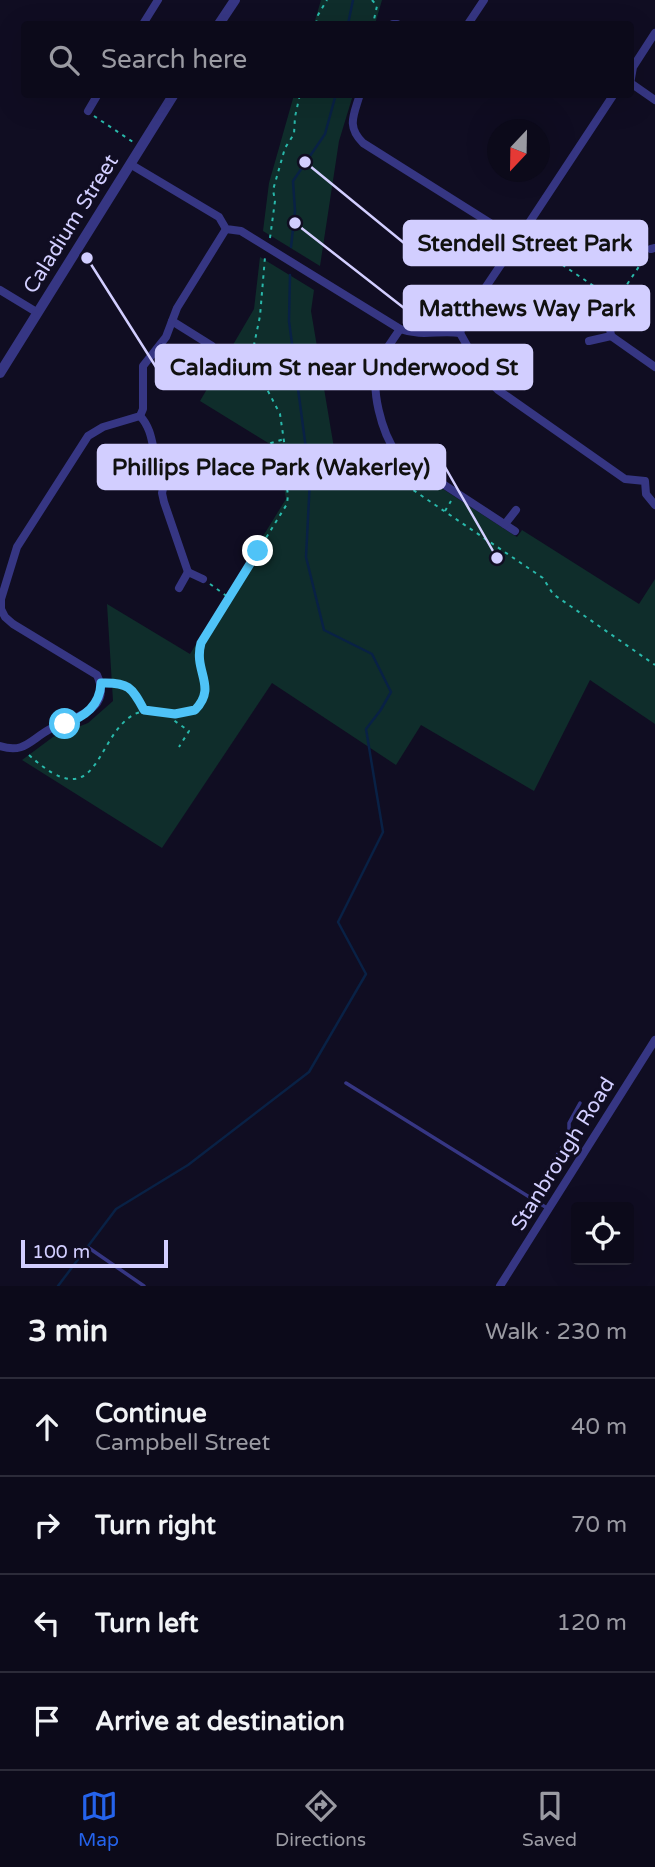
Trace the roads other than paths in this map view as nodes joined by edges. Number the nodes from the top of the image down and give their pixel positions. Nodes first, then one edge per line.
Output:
1 (158, 0) edge
2 (234, 0) edge
3 (484, 0) edge
4 (145, 21) edge
5 (221, 21) edge
6 (470, 21) edge
7 (655, 33) edge
8 (634, 65) edge
9 (634, 86) edge
10 (96, 98) edge
11 (171, 98) edge
12 (359, 98) edge
13 (611, 98) edge
14 (655, 100) edge
15 (88, 111) road end
16 (130, 164) junction
17 (226, 229) junction
18 (516, 236) junction
19 (0, 290) edge
20 (38, 313) junction
21 (608, 314) dead end
22 (172, 321) junction
23 (400, 329) junction
24 (460, 333) junction
25 (611, 336) junction
26 (589, 341) dead end
27 (212, 345) dead end
28 (655, 367) edge
29 (0, 373) edge
30 (140, 416) junction
31 (260, 456) road end
32 (655, 475) edge
33 (166, 476) junction
34 (645, 481) junction
35 (655, 505) edge
36 (516, 510) dead end
37 (505, 524) junction
38 (516, 531) dead end
39 (188, 572) junction
40 (203, 579) road end
41 (179, 588) dead end
42 (0, 747) edge
43 (655, 1040) edge
44 (346, 1083) dead end
45 (580, 1103) dead end
46 (531, 1198) junction
47 (549, 1209) junction
48 (89, 1248) dead end
49 (144, 1286) edge
50 (500, 1286) edge

1 - 4 street
2 - 5 street
3 - 6 street
7 - 8 street
9 - 14 street
10 - 15 street
11 - 16 street, Caladium Street
12 - 18 street
13 - 18 street
16 - 17 street
16 - 20 street, Caladium Street
17 - 22 street
17 - 23 street
18 - 24 street
19 - 20 street
20 - 29 street, Caladium Street
21 - 25 street
22 - 27 street
22 - 30 street
23 - 24 street
23 - 37 street
24 - 34 street
25 - 26 street
25 - 28 street
30 - 33 street
30 - 42 street
31 - 33 street
32 - 34 street
33 - 39 street
34 - 35 street
36 - 37 street
37 - 38 street
39 - 40 street
39 - 41 street
43 - 47 street, Stanbrough Road
44 - 46 lane
45 - 46 lane
46 - 47 lane
47 - 50 street, Stanbrough Road
48 - 49 lane

